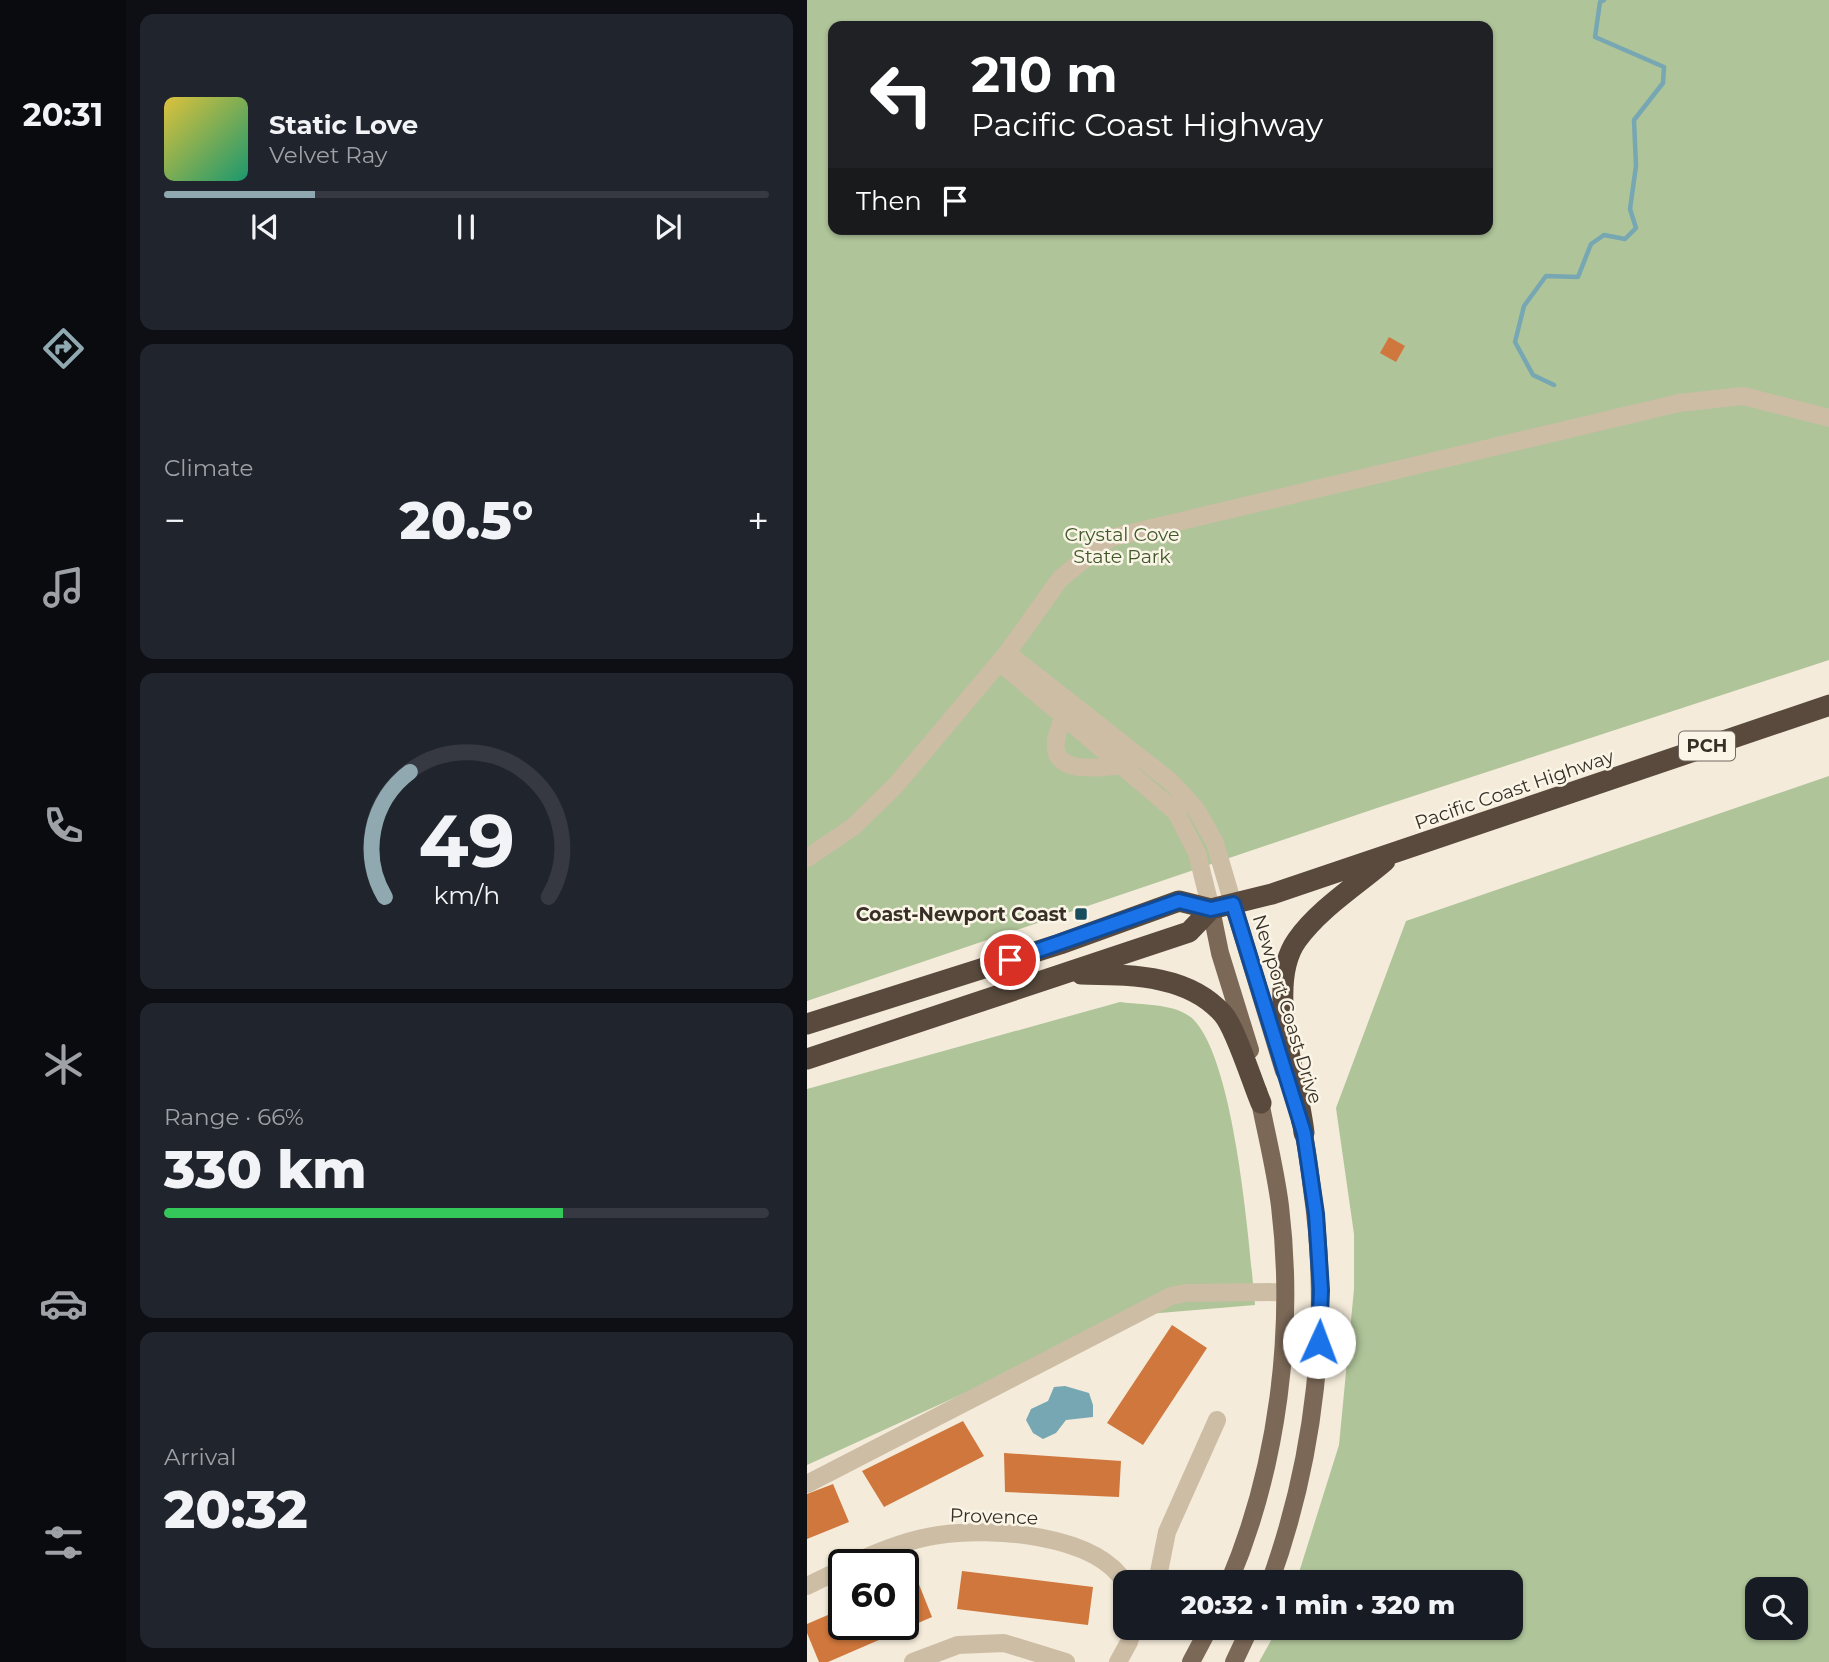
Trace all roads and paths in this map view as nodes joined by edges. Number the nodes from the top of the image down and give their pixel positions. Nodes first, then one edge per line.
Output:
1 (1829, 418) edge
2 (1003, 658) junction
3 (1829, 705) edge
4 (1071, 715) junction
5 (1121, 765) junction
6 (1392, 855) junction
7 (807, 858) edge
8 (1233, 904) junction
9 (1211, 909) junction
10 (1065, 973) junction
11 (807, 1024) edge
12 (807, 1059) edge
13 (1261, 1103) junction
14 (1304, 1133) junction
15 (1284, 1292) junction
16 (1217, 1420) dead end
17 (807, 1484) edge
18 (897, 1549) edge
19 (1115, 1570) edge
20 (1159, 1570) edge
21 (1233, 1570) edge
22 (1274, 1570) edge
23 (828, 1576) edge
24 (807, 1586) edge
25 (1130, 1640) edge
26 (1203, 1640) edge
27 (1244, 1640) edge
28 (913, 1662) edge
29 (1066, 1662) edge
30 (1118, 1662) edge
31 (1191, 1662) edge
32 (1234, 1662) edge

1 - 2 street
2 - 4 street
2 - 7 street
3 - 6 highway, Pacific Coast Highway / PCH
4 - 5 street
4 - 5 street
4 - 8 street
5 - 9 street
6 - 8 highway, Pacific Coast Highway / PCH
6 - 14 highway
8 - 9 highway, Pacific Coast Highway
8 - 14 main road, Newport Coast Drive
9 - 10 highway
9 - 11 highway, Pacific Coast Highway
9 - 13 main road
10 - 12 highway
10 - 13 highway
13 - 15 main road
14 - 22 main road, Newport Coast Drive
15 - 17 street
15 - 21 main road
16 - 20 street
18 - 19 street, Provence
23 - 24 street
25 - 30 street
26 - 31 main road
27 - 32 main road
28 - 29 street

